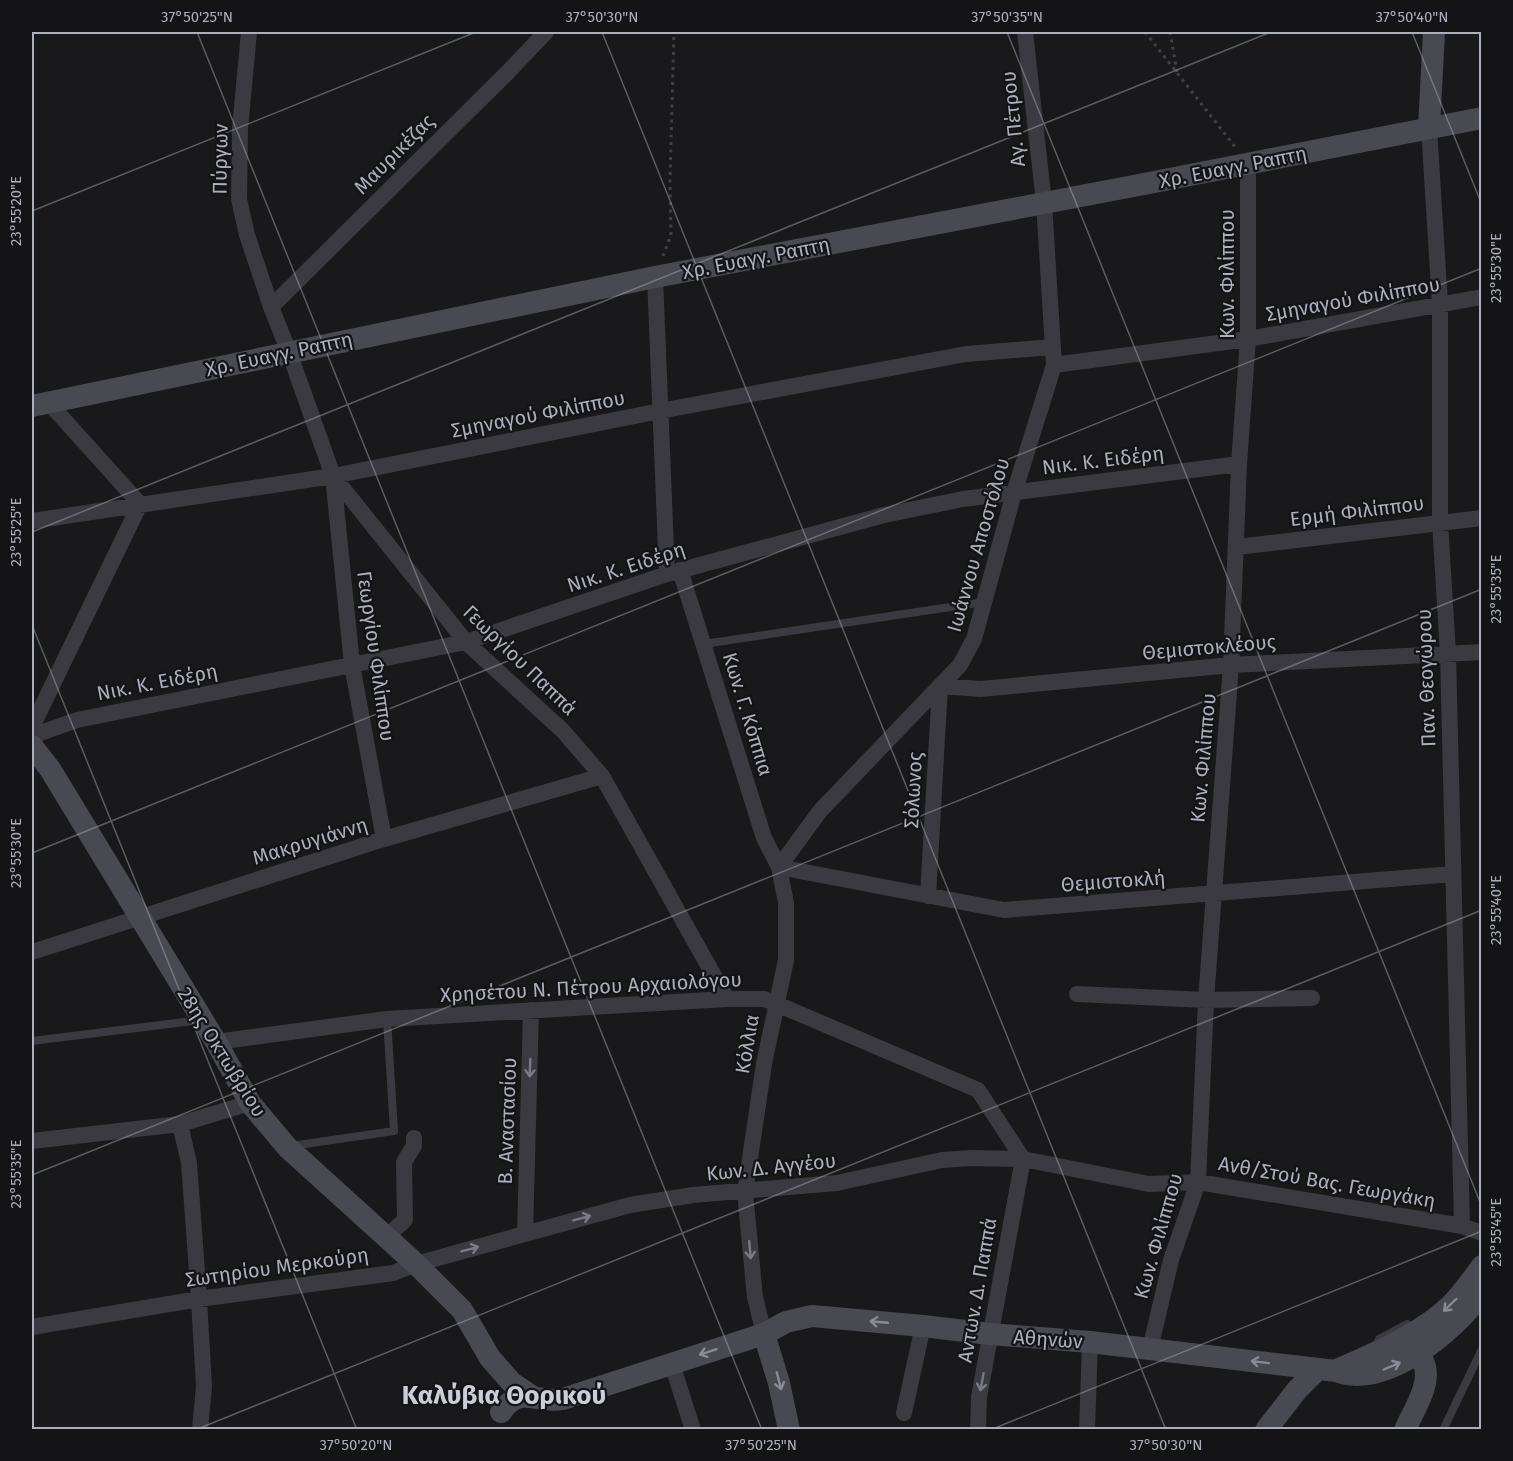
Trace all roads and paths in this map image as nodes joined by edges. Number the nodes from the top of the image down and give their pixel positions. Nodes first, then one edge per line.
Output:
1 (249, 32) edge
2 (546, 32) edge
3 (674, 32) edge
4 (1024, 32) edge
5 (1145, 32) edge
6 (1170, 32) edge
7 (1434, 32) edge
8 (1177, 74) junction
9 (1482, 118) edge
10 (1430, 128) junction
11 (1248, 164) junction
12 (1044, 203) junction
13 (655, 277) junction
14 (1482, 297) edge
15 (1440, 304) junction
16 (271, 307) junction
17 (1248, 339) junction
18 (1053, 347) junction
19 (289, 352) junction
20 (1054, 365) junction
21 (40, 404) edge
22 (660, 411) junction
23 (1239, 464) junction
24 (333, 476) junction
25 (1014, 493) junction
26 (140, 504) junction
27 (1482, 518) edge
28 (32, 521) edge
29 (1440, 522) junction
30 (1237, 547) junction
31 (673, 572) junction
32 (985, 602) junction
33 (466, 642) junction
34 (704, 644) junction
35 (1482, 652) edge
36 (1448, 654) junction
37 (352, 665) junction
38 (1232, 665) junction
39 (940, 686) junction
40 (32, 727) edge
41 (32, 736) edge
42 (32, 746) edge
43 (602, 776) junction
44 (384, 839) junction
45 (779, 867) junction
46 (1453, 874) junction
47 (1213, 895) junction
48 (927, 896) junction
49 (138, 917) junction
50 (32, 952) edge
51 (1077, 994) dead end
52 (1312, 998) dead end
53 (727, 999) junction
54 (1206, 1000) junction
55 (775, 1004) junction
56 (531, 1010) junction
57 (387, 1019) junction
58 (202, 1020) junction
59 (32, 1041) edge
60 (216, 1042) junction
61 (250, 1103) junction
62 (180, 1124) junction
63 (414, 1138) dead end
64 (32, 1141) edge
65 (287, 1147) junction
66 (1023, 1159) junction
67 (1198, 1182) junction
68 (745, 1192) junction
69 (1462, 1226) junction
70 (1482, 1233) edge
71 (525, 1234) junction
72 (385, 1238) junction
73 (416, 1264) junction
74 (1482, 1266) edge
75 (1482, 1293) edge
76 (199, 1299) junction
77 (1430, 1322) junction
78 (923, 1326) junction
79 (32, 1327) edge
80 (764, 1334) junction
81 (990, 1334) junction
82 (1090, 1342) junction
83 (1414, 1343) junction
84 (1150, 1349) junction
85 (1482, 1349) edge
86 (1374, 1353) junction
87 (490, 1358) junction
88 (672, 1364) junction
89 (1327, 1370) junction
90 (532, 1397) junction
91 (904, 1413) dead end
92 (502, 1421) edge
93 (200, 1430) edge
94 (693, 1430) edge
95 (789, 1430) edge
96 (978, 1430) edge
97 (1087, 1430) edge
98 (1266, 1430) edge
99 (1405, 1430) edge
100 (1443, 1430) edge

1 - 16 street, Πύργων
2 - 16 street, Μαυρικέζας
3 - 13 path
4 - 12 street, Αγ. Πέτρου
5 - 8 path
6 - 8 path
7 - 10 main road
8 - 11 path
9 - 10 main road, Χρ. Ευαγγ. Ραπτη
10 - 11 main road, Χρ. Ευαγγ. Ραπτη
10 - 15 street, Παν. Θεογώρου
11 - 12 main road, Χρ. Ευαγγ. Ραπτη
11 - 17 street, Κων. Φιλίππου
12 - 13 main road, Χρ. Ευαγγ. Ραπτη
12 - 18 street, Ιωάννου Αποστόλου
13 - 19 main road, Χρ. Ευαγγ. Ραπτη
13 - 22 street, Κων. Γ. Κόππια
14 - 15 street, Σμηναγού Φιλίππου
15 - 17 street, Σμηναγού Φιλίππου
15 - 29 street, Παν. Θεογώρου
16 - 19 street, Πύργων
17 - 20 street, Σμηναγού Φιλίππου
17 - 23 street, Κων. Φιλίππου
18 - 20 street, Ιωάννου Αποστόλου
18 - 22 street, Σμηναγού Φιλίππου
19 - 21 main road, Χρ. Ευαγγ. Ραπτη
19 - 24 street, Γεωργίου Παππά
20 - 25 street, Ιωάννου Αποστόλου
21 - 26 street
22 - 24 street, Σμηναγού Φιλίππου
22 - 31 street, Κων. Γ. Κόππια
23 - 25 street, Νικ. Κ. Ειδέρη
23 - 30 street, Κων. Φιλίππου
24 - 26 street, Σμηναγού Φιλίππου
24 - 33 street, Γεωργίου Παππά
24 - 37 street, Γεωργίου Φιλίππου
25 - 31 street, Νικ. Κ. Ειδέρη
25 - 32 street, Ιωάννου Αποστόλου
26 - 28 street, Σμηναγού Φιλίππου
26 - 40 street
27 - 29 street, Ερμή Φιλίππου
29 - 30 street, Ερμή Φιλίππου
29 - 36 street, Παν. Θεογώρου
30 - 38 street, Κων. Φιλίππου
31 - 33 street, Νικ. Κ. Ειδέρη
31 - 34 street, Κων. Γ. Κόππια
32 - 34 lane
32 - 39 street, Ιωάννου Αποστόλου
33 - 37 street, Νικ. Κ. Ειδέρη
33 - 43 street, Γεωργίου Παππά
34 - 45 street, Κων. Γ. Κόππια
35 - 36 street, Θεμιστοκλέους
36 - 38 street, Θεμιστοκλέους
36 - 46 street, Παν. Θεογώρου
37 - 41 street, Νικ. Κ. Ειδέρη
37 - 44 street, Γεωργίου Φιλίππου
38 - 39 street, Θεμιστοκλέους
38 - 47 street, Κων. Φιλίππου
39 - 45 street, Ιωάννου Αποστόλου
39 - 48 street, Σόλωνος
42 - 49 main road, 28ης Οκτωβρίου
43 - 44 street, Μακρυγιάννη
43 - 53 street, Γεωργίου Παππά
44 - 49 street, Μακρυγιάννη
45 - 48 street, Θεμιστοκλή
45 - 55 street, Κόλλια
46 - 47 street, Θεμιστοκλή
46 - 69 street, Παν. Θεογώρου
47 - 48 street, Θεμιστοκλή
47 - 54 street, Κων. Φιλίππου
49 - 50 street, Μακρυγιάννη
49 - 58 main road, 28ης Οκτωβρίου
51 - 54 street
52 - 54 street
53 - 55 street, Χρησέτου Ν. Πέτρου Αρχαιολόγου
53 - 56 street, Χρησέτου Ν. Πέτρου Αρχαιολόγου
54 - 67 street, Κων. Φιλίππου
55 - 66 street, Χρησέτου Ν. Πέτρου Αρχαιολόγου
55 - 68 street, Κόλλια
56 - 57 street, Χρησέτου Ν. Πέτρου Αρχαιολόγου
56 -> 71 street, Β. Αναστασίου
57 - 60 street, Χρησέτου Ν. Πέτρου Αρχαιολόγου
57 - 65 lane
58 - 59 lane
58 - 60 main road, 28ης Οκτωβρίου
60 - 61 main road, 28ης Οκτωβρίου
61 - 62 street
61 - 65 main road, 28ης Οκτωβρίου
62 - 64 street
62 - 76 street
63 - 72 street
65 - 72 main road, 28ης Οκτωβρίου
66 - 67 street, Ανθ/Στού Βας. Γεωργάκη
66 - 68 street, Κων. Δ. Αγγέου
66 - 81 street, Αντων. Δ. Παππά
67 - 69 street, Ανθ/Στού Βας. Γεωργάκη
67 - 84 street, Κων. Φιλίππου
71 -> 68 street, Κων. Δ. Αγγέου
68 -> 80 street, Κόλλια
69 - 70 street, Ανθ/Στού Βας. Γεωργάκη
73 -> 71 street, Σωτηρίου Μερκούρη
72 - 73 main road, 28ης Οκτωβρίου
73 - 76 street, Σωτηρίου Μερκούρη
73 - 87 main road, 28ης Οκτωβρίου
74 -> 77 main road, Αθηνών
75 - 83 main road, Αθηνών
76 - 79 street, Σωτηρίου Μερκούρη
76 - 93 street
77 - 83 main road, Αθηνών
77 - 86 lane
78 -> 80 main road, Αθηνών
78 - 81 main road, Αθηνών
78 - 91 street
80 -> 88 main road, Αθηνών
80 -> 95 main road
81 - 82 main road, Αθηνών
81 -> 96 street, Αντων. Δ. Παππά
82 - 84 main road, Αθηνών
82 - 97 street
83 - 86 main road, Αθηνών
89 -> 83 main road, Αθηνών
83 - 99 main road
89 -> 84 main road, Αθηνών
85 - 100 lane
86 - 89 main road, Αθηνών
87 - 90 main road, 28ης Οκτωβρίου
87 - 92 main road
88 - 90 main road, Αθηνών
88 - 94 street
89 - 98 main road
90 - 92 main road

